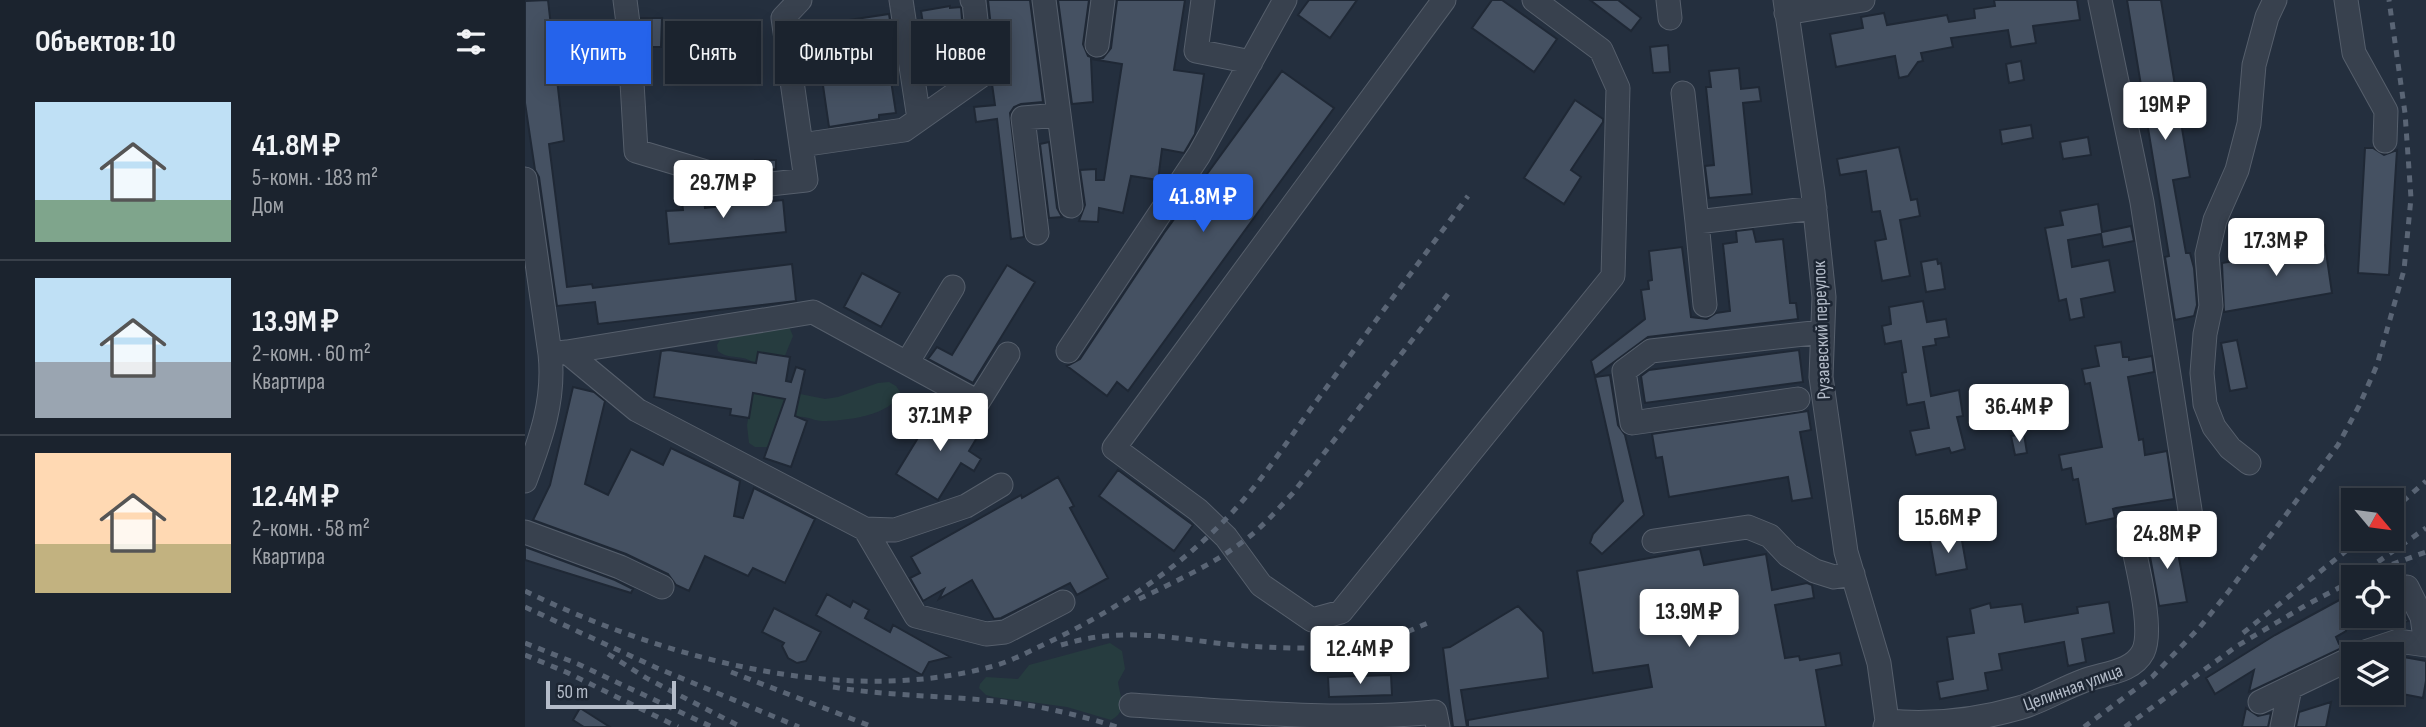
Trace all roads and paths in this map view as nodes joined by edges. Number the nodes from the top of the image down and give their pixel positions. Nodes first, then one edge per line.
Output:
1 (625, 0) edge
2 (800, 0) edge
3 (901, 0) edge
4 (972, 0) edge
5 (1044, 0) edge
6 (1103, 0) edge
7 (1203, 0) edge
8 (1285, 0) edge
9 (1444, 0) edge
10 (1534, 0) edge
11 (1863, 0) edge
12 (2100, 0) edge
13 (2275, 0) edge
14 (2346, 0) edge
15 (1785, 6) edge
16 (1097, 45) dead end
17 (1251, 62) junction
18 (1683, 93) dead end
19 (1059, 115) junction
20 (919, 120) junction
21 (2385, 141) dead end
22 (801, 145) junction
23 (525, 179) edge
24 (1071, 206) dead end
25 (1815, 208) junction
26 (1697, 222) junction
27 (1037, 233) dead end
28 (953, 287) dead end
29 (1705, 304) dead end
30 (1822, 332) junction
31 (1068, 351) dead end
32 (559, 353) junction
33 (1007, 354) dead end
34 (907, 363) junction
35 (1798, 399) dead end
36 (2249, 463) dead end
37 (525, 481) edge
38 (1001, 485) dead end
39 (2192, 523) dead end
40 (2129, 526) dead end
41 (865, 530) junction
42 (525, 532) edge
43 (1654, 541) dead end
44 (1853, 574) junction
45 (662, 587) dead end
46 (2407, 587) dead end
47 (1063, 602) dead end
48 (2395, 642) edge
49 (2341, 663) edge
50 (2290, 688) junction
51 (2260, 702) dead end
52 (1131, 705) dead end
53 (1886, 724) edge
54 (1438, 727) edge
55 (2282, 727) edge

1 - 22 street
2 - 22 street
3 - 20 street
4 - 20 street
5 - 19 street
6 - 16 street
7 - 17 street
8 - 17 street
9 - 10 street
11 - 15 street, Рузаевский переулок
12 - 39 street
13 - 36 street
14 - 21 street
15 - 25 street, Рузаевский переулок
17 - 31 street
18 - 26 street
19 - 24 street
19 - 27 street
20 - 22 street
23 - 32 street
25 - 26 street
25 - 30 street, Рузаевский переулок
26 - 29 street
28 - 34 street
30 - 35 street
30 - 44 street, Рузаевский переулок
32 - 34 street
32 - 37 street
32 - 41 street
33 - 34 street
38 - 41 street
40 - 53 street, Целинная улица
41 - 47 street
42 - 45 street
43 - 44 street
44 - 53 street, Рузаевский переулок
46 - 48 street
49 - 50 street
50 - 51 street
50 - 55 street
52 - 54 street

